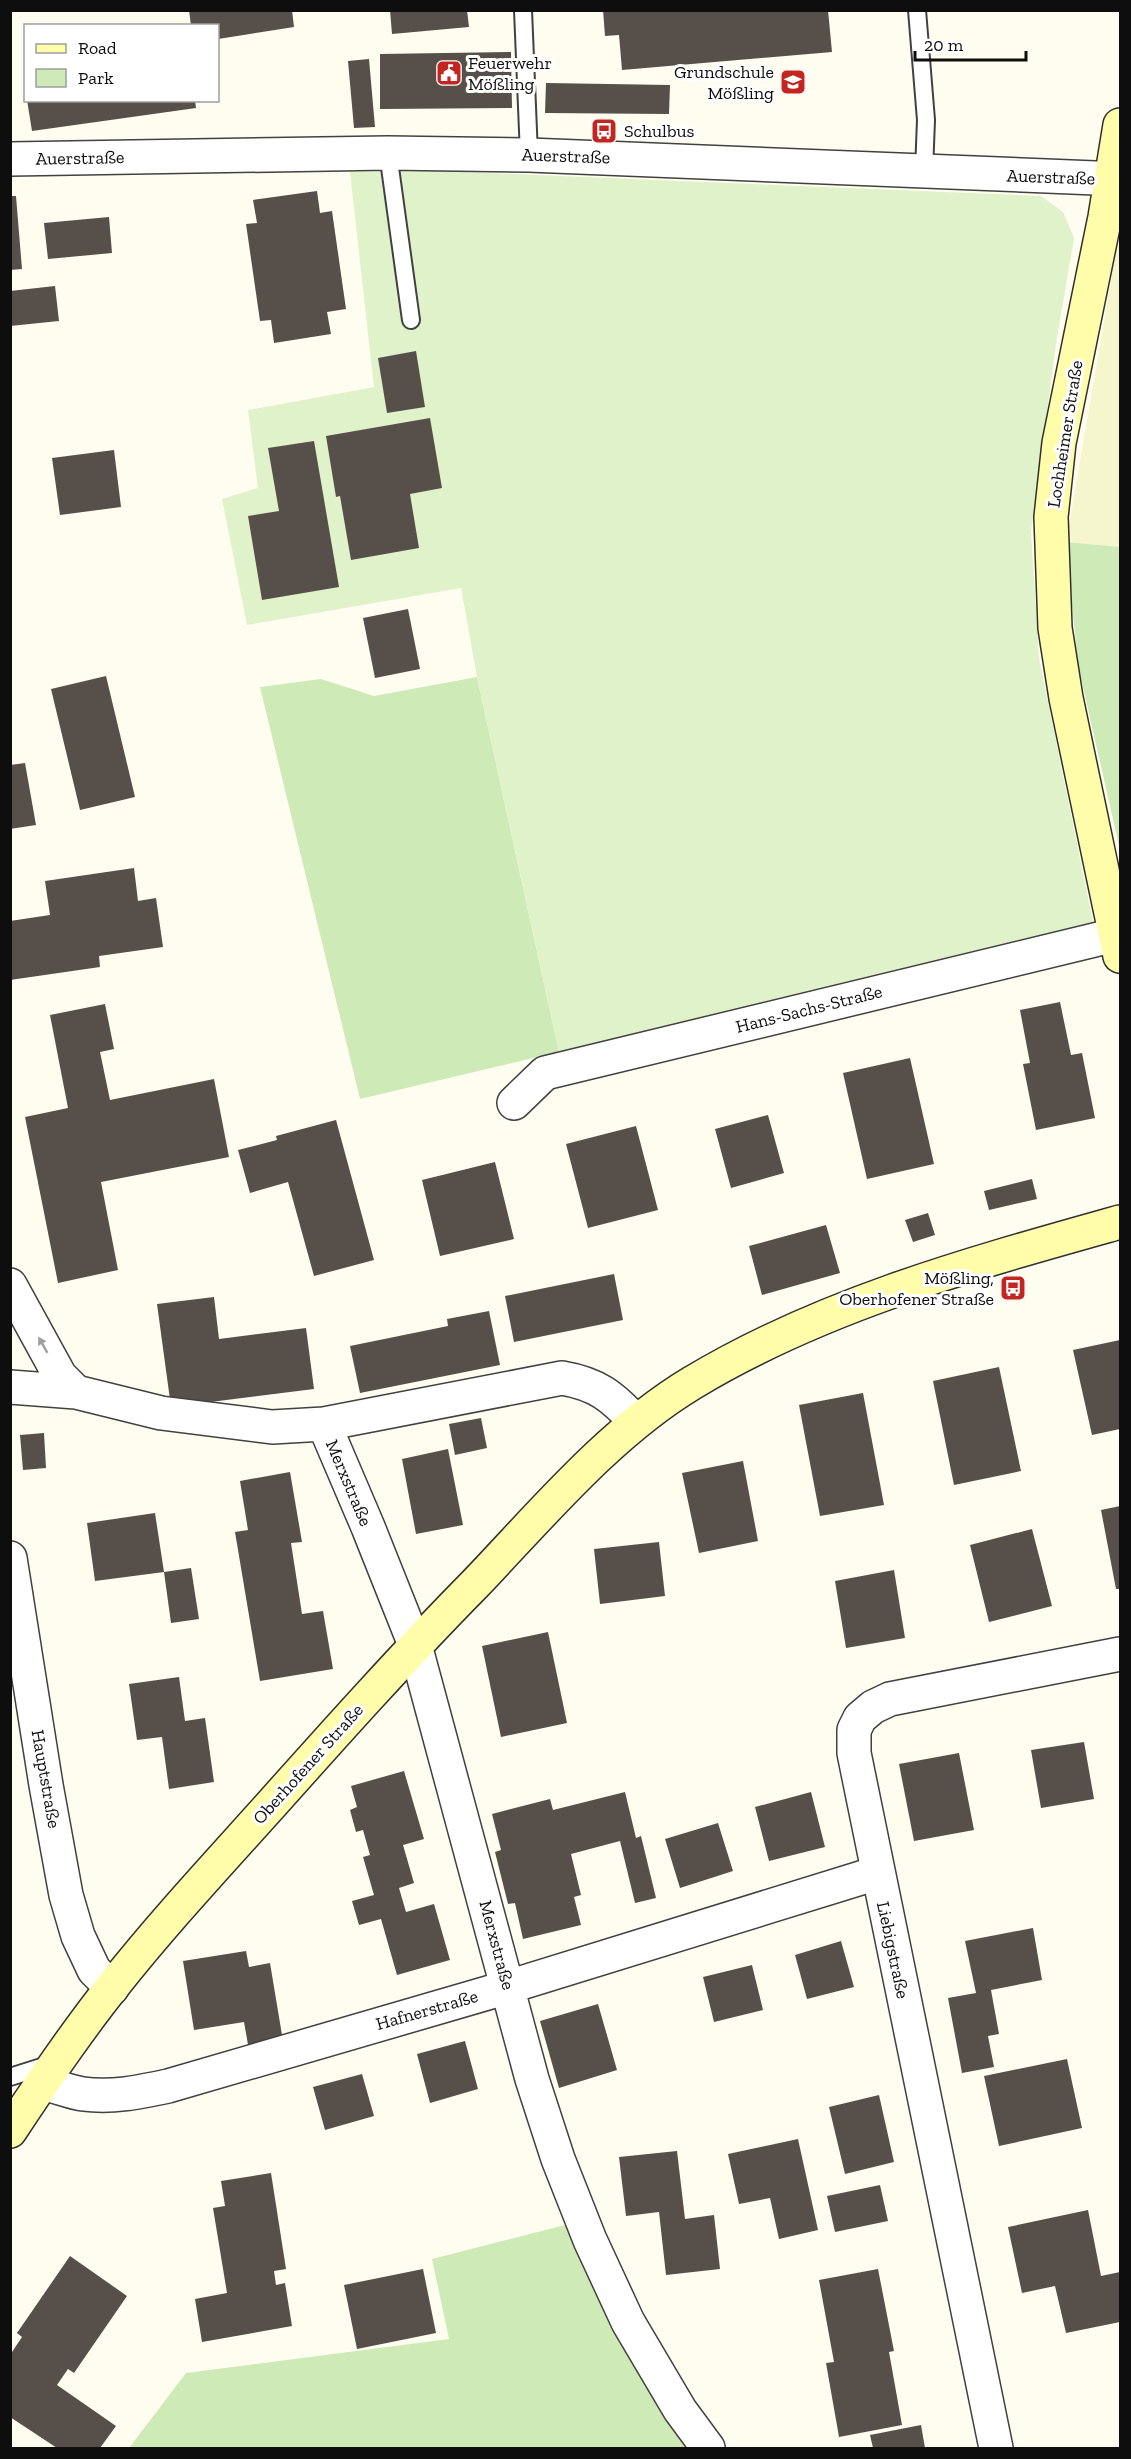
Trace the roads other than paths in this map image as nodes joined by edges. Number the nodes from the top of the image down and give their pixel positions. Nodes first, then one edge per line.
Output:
1 (523, 10) edge
2 (916, 10) edge
3 (1120, 125) edge
4 (388, 153) junction
5 (529, 155) junction
6 (10, 159) edge
7 (924, 171) junction
8 (1116, 179) edge
9 (411, 320) dead end
10 (1118, 945) edge
11 (514, 1103) dead end
12 (1120, 1222) edge
13 (10, 1285) edge
14 (10, 1388) edge
15 (76, 1392) junction
16 (636, 1422) junction
17 (324, 1424) junction
18 (10, 1558) edge
19 (415, 1645) junction
20 (1120, 1654) edge
21 (877, 1873) junction
22 (508, 1987) junction
23 (112, 1988) junction
24 (49, 2073) junction
25 (10, 2077) edge
26 (10, 2131) edge
27 (708, 2448) edge
28 (996, 2448) edge

1 - 5 lane
2 - 7 lane
3 - 8 street, Lochheimer Straße
4 - 5 street, Auerstraße
4 - 6 street, Auerstraße
4 - 9 lane
5 - 7 street, Auerstraße
7 - 8 street, Auerstraße
8 - 10 street, Lochheimer Straße
10 - 11 street, Hans-Sachs-Straße
12 - 16 street, Oberhofener Straße
15 -> 13 street
14 - 15 street
15 - 17 street
16 - 17 street
16 - 19 street, Oberhofener Straße
17 - 19 street, Merxstraße
18 - 23 street, Hauptstraße
19 - 22 street, Merxstraße
19 - 23 street, Oberhofener Straße
20 - 21 street, Liebigstraße
21 - 22 street, Hafnerstraße
21 - 28 street, Liebigstraße
22 - 24 street, Hafnerstraße
22 - 27 street, Merxstraße
23 - 24 street, Oberhofener Straße
24 - 25 lane
24 - 26 street, Oberhofener Straße

